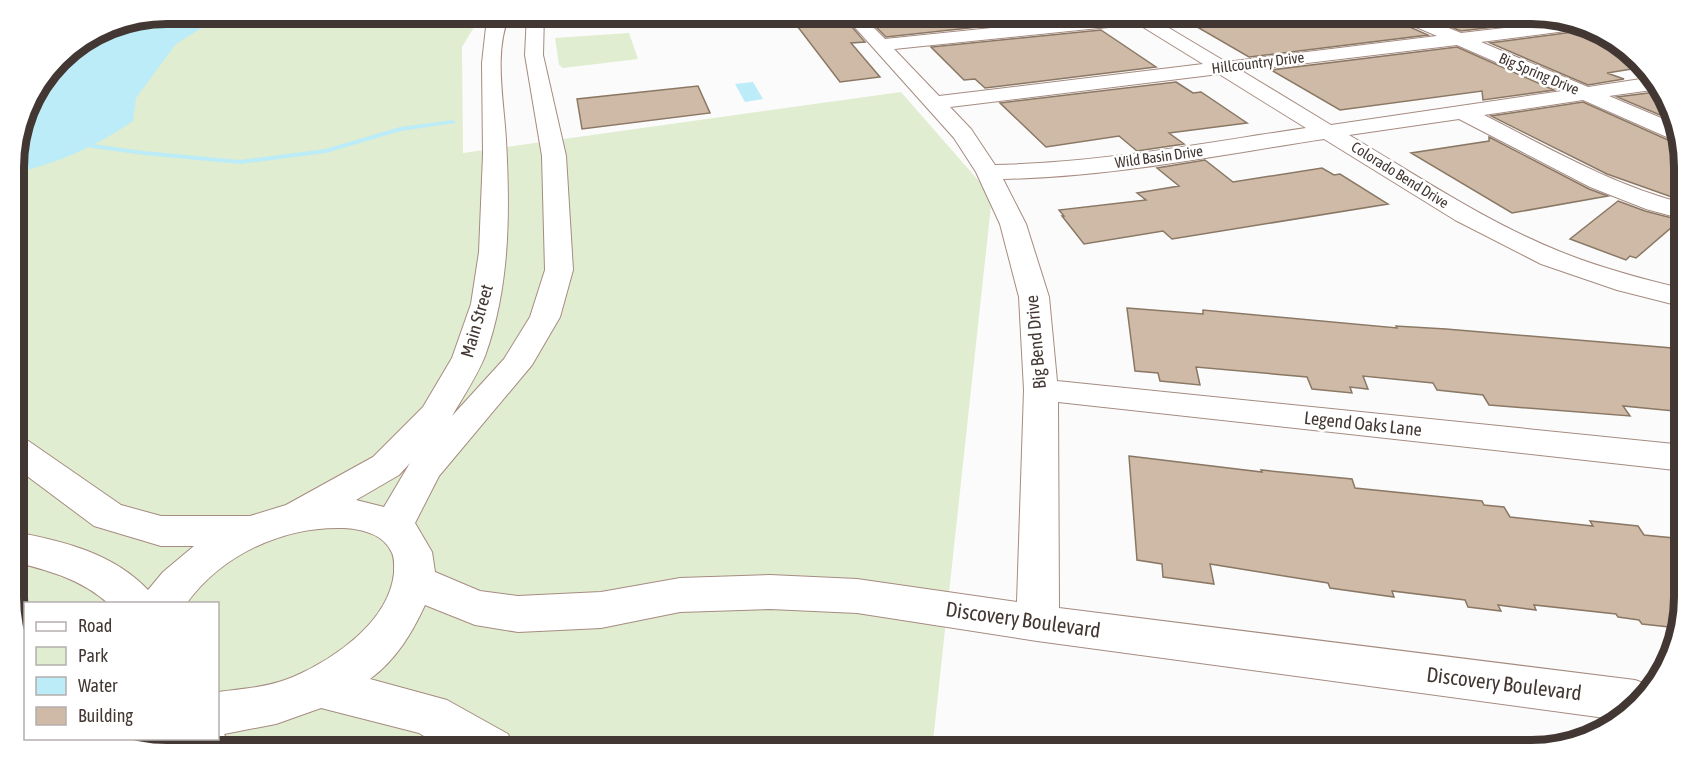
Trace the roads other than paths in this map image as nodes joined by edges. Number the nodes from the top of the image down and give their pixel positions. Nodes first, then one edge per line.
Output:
1 (496, 24) edge
2 (535, 24) edge
3 (861, 24) edge
4 (1013, 24) edge
5 (1076, 24) edge
6 (1151, 24) edge
7 (1424, 24) edge
8 (1558, 27) edge
9 (1022, 31) junction
10 (1458, 39) junction
11 (883, 45) junction
12 (1222, 68) junction
13 (1647, 85) edge
14 (539, 86) junction
15 (492, 90) junction
16 (1587, 94) junction
17 (935, 103) junction
18 (1462, 112) junction
19 (1669, 129) edge
20 (1329, 132) junction
21 (988, 172) junction
22 (1674, 208) edge
23 (1674, 296) edge
24 (1041, 390) junction
25 (24, 455) edge
26 (1674, 457) edge
27 (299, 516) junction
28 (393, 527) junction
29 (254, 531) junction
30 (24, 548) edge
31 (414, 581) junction
32 (134, 602) edge
33 (163, 602) edge
34 (1037, 623) junction
35 (319, 687) junction
36 (1629, 700) edge
37 (226, 718) edge
38 (473, 740) edge

1 - 15 street, Main Street
2 - 14 street
3 - 11 street, Big Bend Drive
4 - 9 street
5 - 9 street
6 - 12 street, Colorado Bend Drive
7 - 10 street, Big Spring Drive
8 - 10 street, Hillcountry Drive
9 - 11 street
10 - 12 street, Hillcountry Drive
10 - 16 street, Big Spring Drive
11 - 17 street, Big Bend Drive
12 - 17 street, Hillcountry Drive
12 - 20 street, Colorado Bend Drive
13 - 16 street, Wild Basin Drive
14 - 15 street
14 - 28 street
15 - 27 street, Main Street
16 - 18 street, Wild Basin Drive
16 - 19 street, Big Spring Drive
17 - 21 street, Big Bend Drive
18 - 20 street, Wild Basin Drive
18 - 22 street
20 - 21 street, Wild Basin Drive
20 - 23 street, Colorado Bend Drive
21 - 24 street, Big Bend Drive
24 - 26 street, Legend Oaks Lane
24 - 34 street, Big Bend Drive
25 - 29 street
27 - 28 street
27 - 29 street
28 - 31 street
29 - 33 street
30 - 32 street
31 - 34 street, Discovery Boulevard
31 - 35 street
34 - 36 street, Discovery Boulevard
35 - 37 street
35 - 38 street

